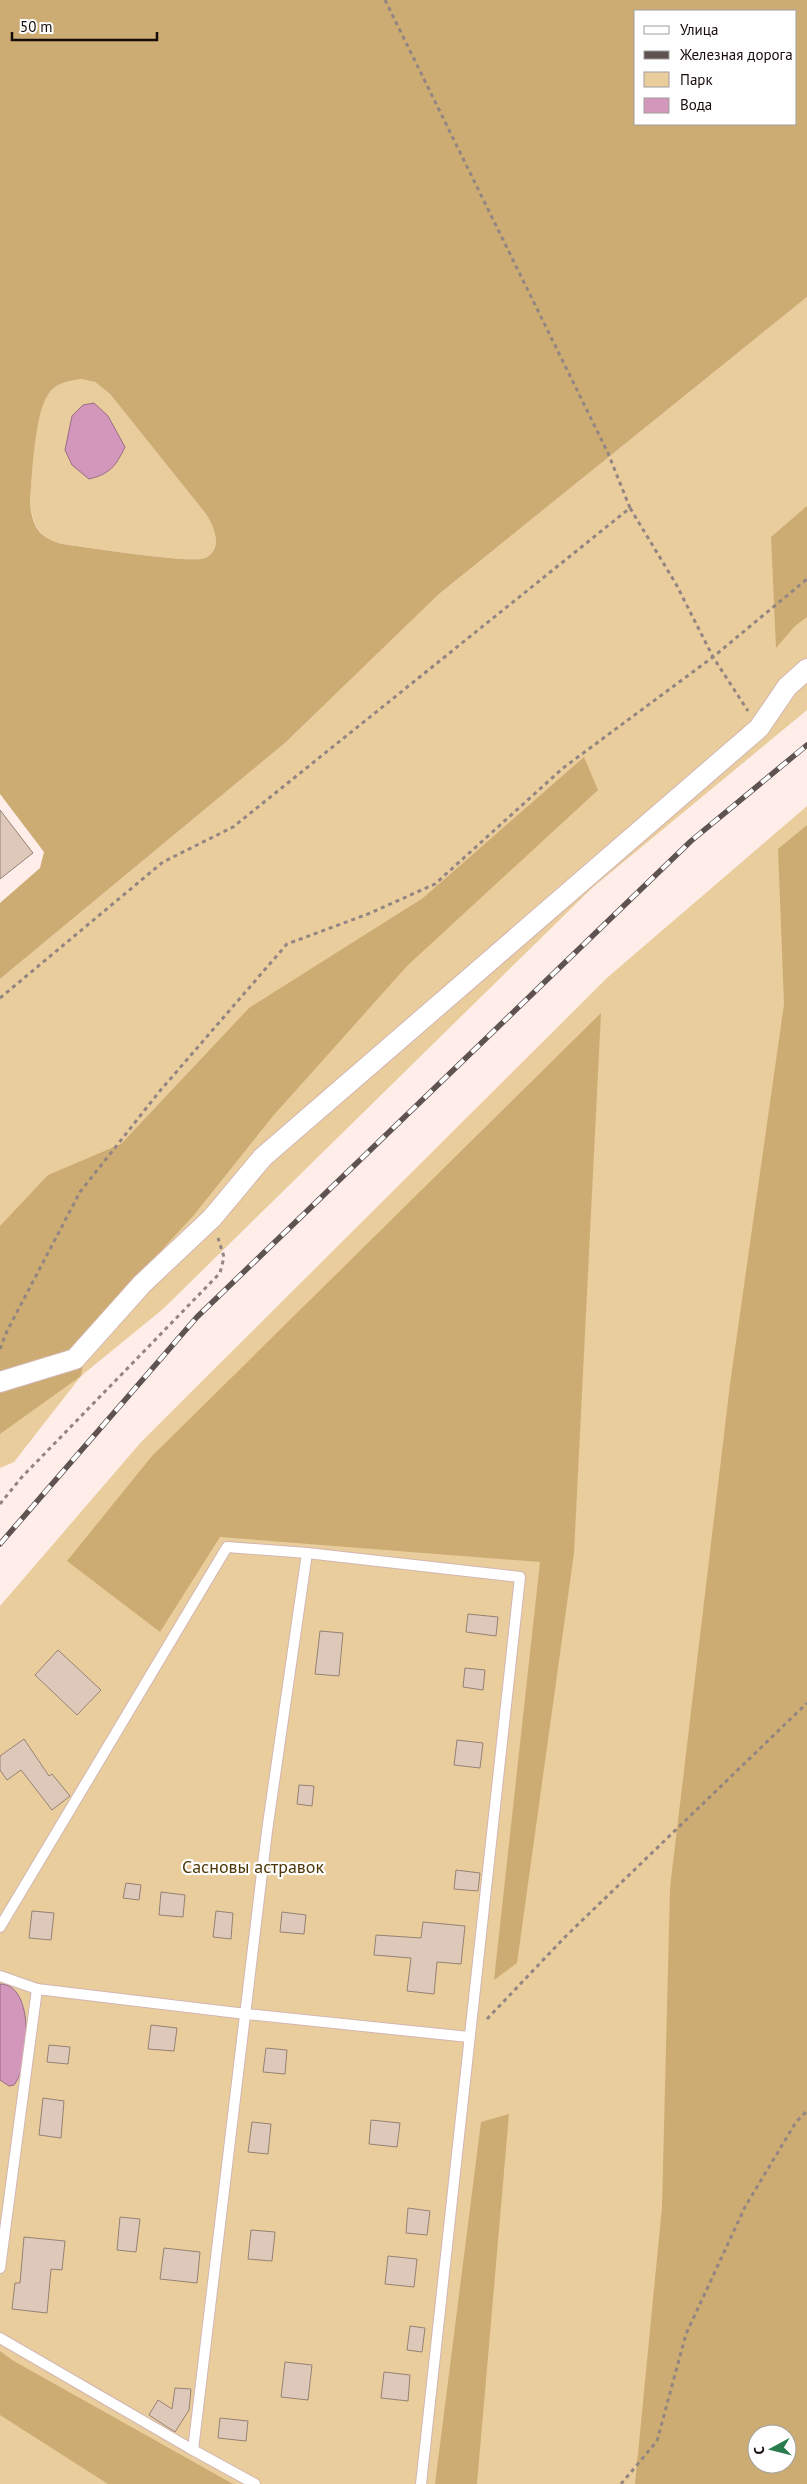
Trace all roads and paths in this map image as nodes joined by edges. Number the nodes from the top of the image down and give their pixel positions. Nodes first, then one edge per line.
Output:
1 (385, 0) edge
2 (630, 508) junction
3 (807, 580) edge
4 (713, 658) junction
5 (807, 669) edge
6 (759, 728) junction
7 (0, 998) edge
8 (212, 1218) junction
9 (0, 1349) edge
10 (0, 1382) edge
11 (0, 1504) edge
12 (308, 1553) junction
13 (807, 1703) edge
14 (0, 1927) edge
15 (0, 1976) edge
16 (37, 1989) junction
17 (246, 2014) junction
18 (469, 2037) junction
19 (807, 2111) edge
20 (0, 2268) edge
21 (0, 2338) edge
22 (193, 2450) junction
23 (255, 2484) edge
24 (421, 2484) edge
25 (621, 2484) edge

1 - 2 path
2 - 4 path
2 - 7 path
3 - 4 path
4 - 6 path
4 - 9 path
5 - 6 street
6 - 8 street
8 - 10 street
8 - 11 path
12 - 14 lane
12 - 17 lane
12 - 18 lane
13 - 18 path
15 - 16 lane
16 - 17 lane
16 - 20 lane
17 - 18 lane
17 - 22 lane
18 - 24 lane
19 - 25 path
21 - 22 lane
22 - 23 lane

